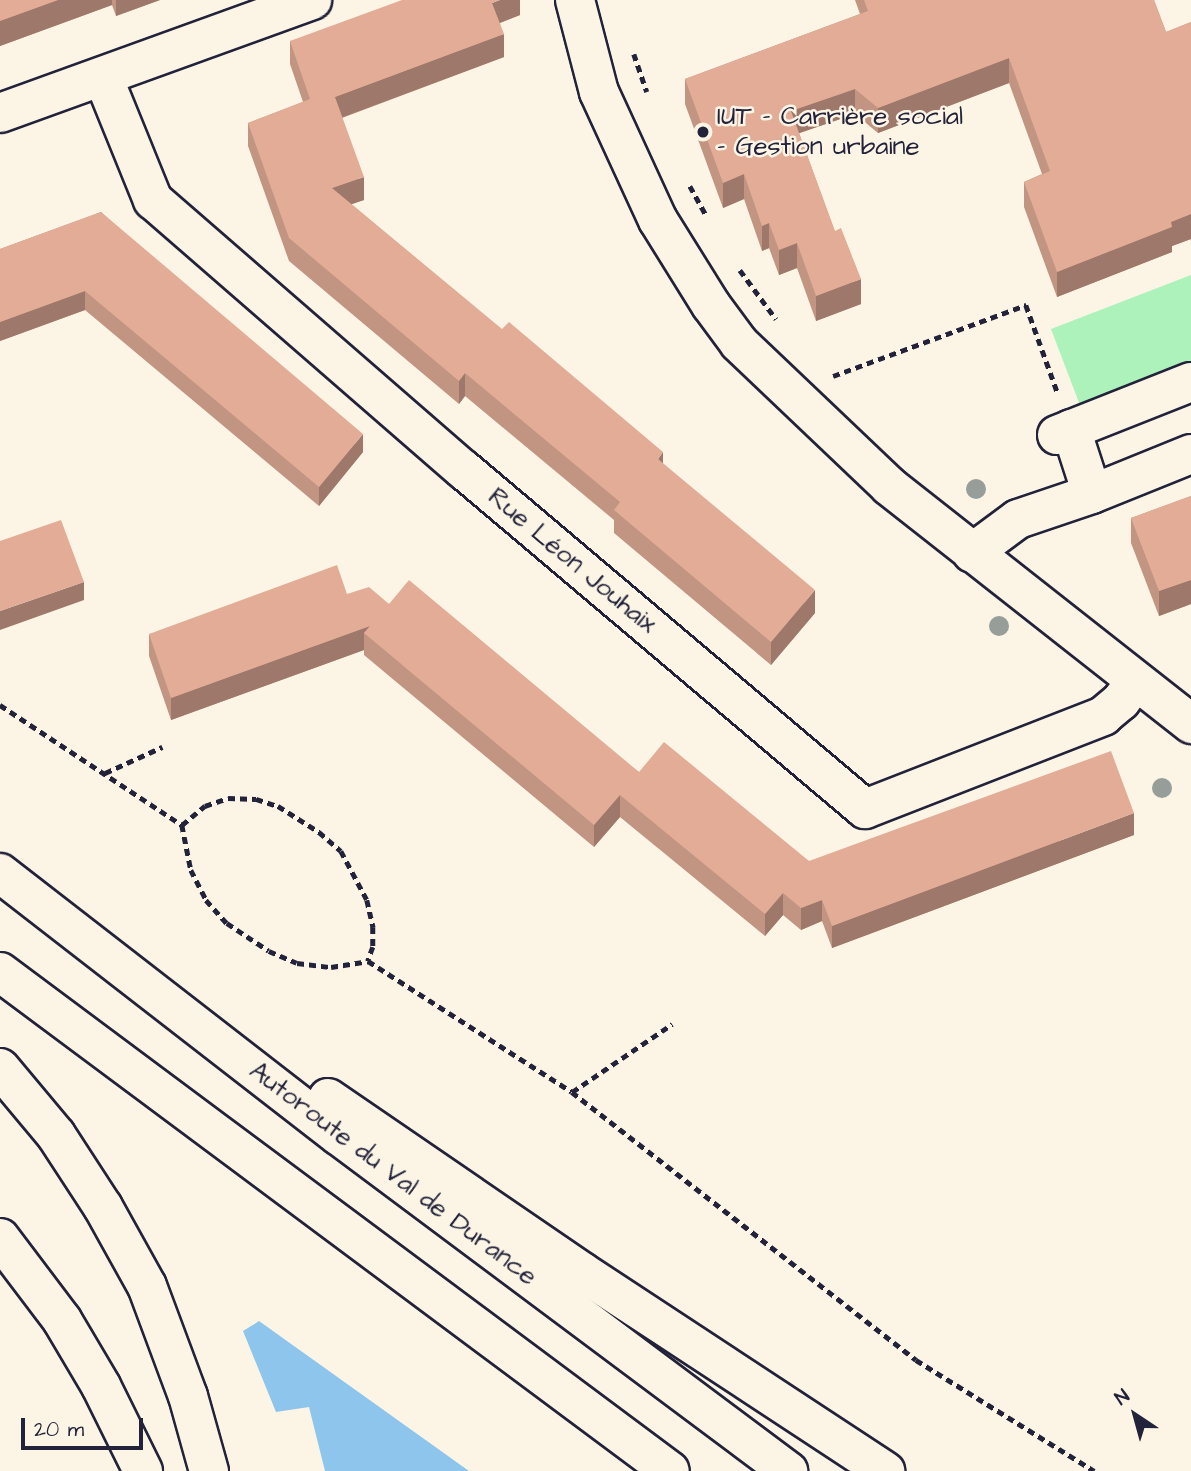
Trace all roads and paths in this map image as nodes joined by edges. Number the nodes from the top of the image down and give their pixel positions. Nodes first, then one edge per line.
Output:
1 (312, 0) edge
2 (575, 0) edge
3 (633, 50) dead end
4 (103, 76) junction
5 (649, 100) dead end
6 (0, 113) edge
7 (687, 179) dead end
8 (711, 225) dead end
9 (740, 269) dead end
10 (779, 323) dead end
11 (833, 376) dead end
12 (1191, 382) edge
13 (1064, 432) junction
14 (1191, 454) edge
15 (1091, 494) junction
16 (972, 554) junction
17 (1135, 682) junction
18 (0, 705) edge
19 (1191, 724) edge
20 (162, 747) dead end
21 (105, 773) junction
22 (182, 825) junction
23 (0, 873) edge
24 (63, 923) junction
25 (368, 961) junction
26 (0, 972) edge
27 (673, 1024) dead end
28 (0, 1068) edge
29 (572, 1092) junction
30 (0, 1238) edge
31 (142, 1471) edge
32 (209, 1471) edge
33 (670, 1471) edge
34 (788, 1471) edge
35 (885, 1471) edge
36 (1094, 1471) edge

1 - 4 main road
2 - 16 main road
3 - 5 path
4 - 6 main road
4 - 17 main road, Rue Léon Jouhaix
7 - 8 path
9 - 10 path
11 - 13 path
12 - 13 main road
13 - 15 main road
14 - 15 main road
15 - 16 main road
16 - 17 main road
17 - 19 main road
18 - 21 path
20 - 21 path
21 - 22 path
22 - 25 path
22 - 25 path
23 - 24 main road, Autoroute du Val de Durance
24 - 34 main road, Autoroute du Val de Durance
24 - 35 main road
25 - 29 path
26 - 33 main road
27 - 29 path
28 - 32 main road
29 - 36 path
30 - 31 main road

